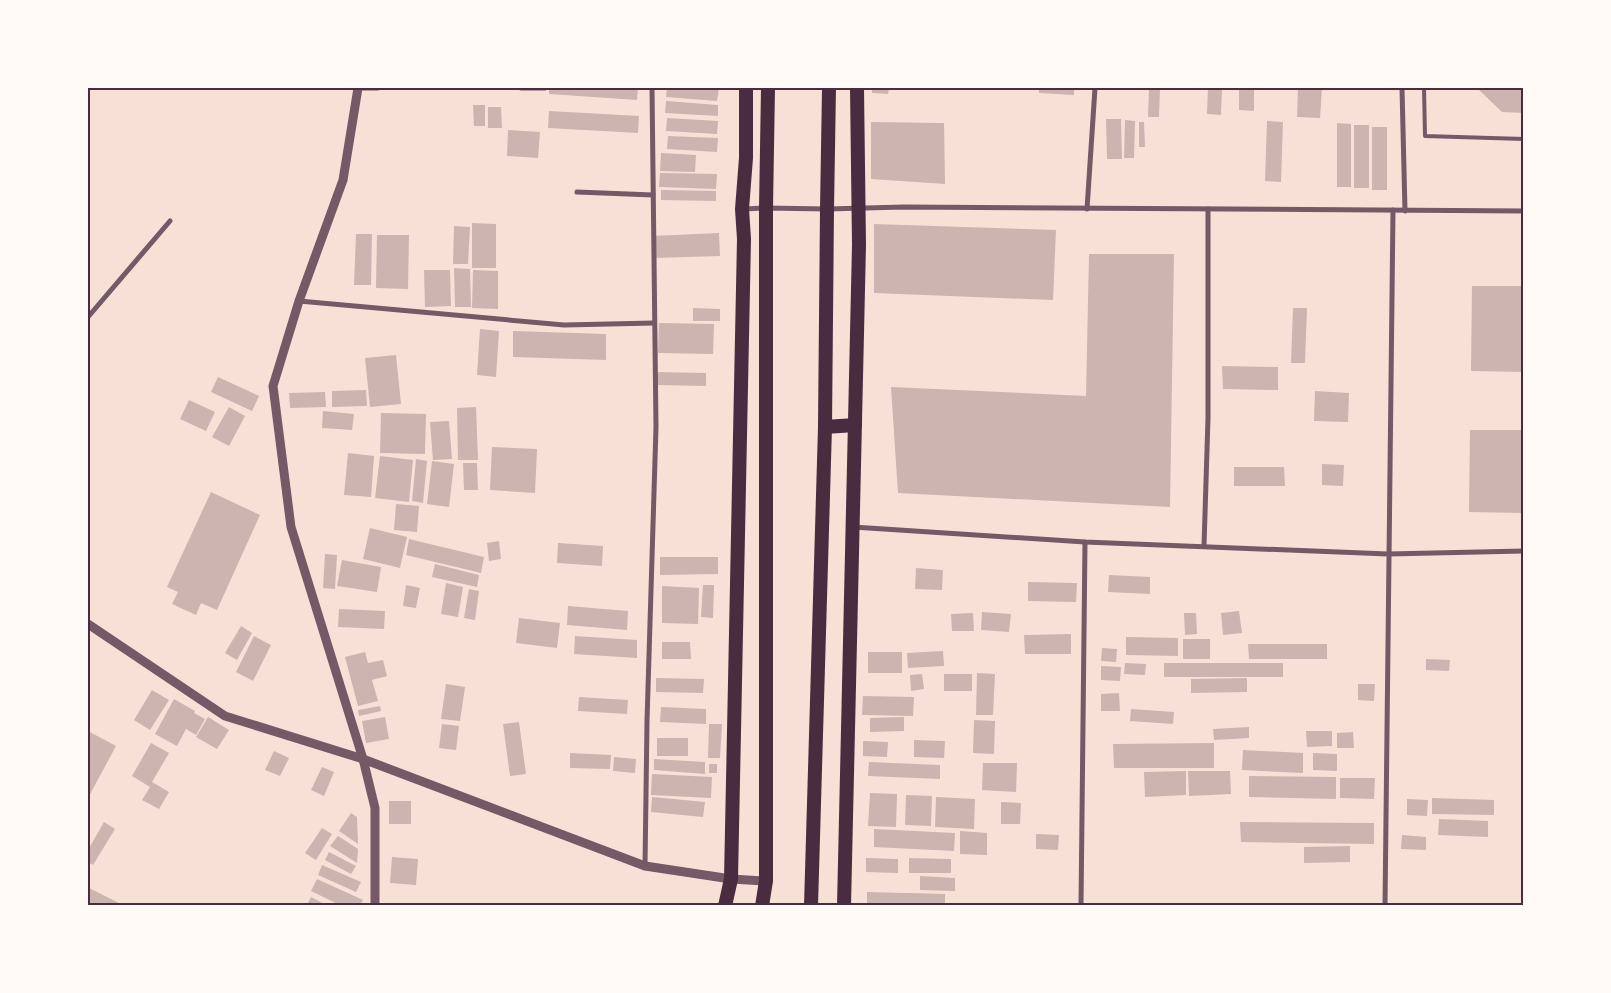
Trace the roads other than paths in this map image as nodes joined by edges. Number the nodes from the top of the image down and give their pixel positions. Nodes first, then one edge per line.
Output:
1 (358, 88) edge
2 (378, 88) edge
3 (521, 88) edge
4 (545, 88) edge
5 (652, 88) edge
6 (746, 88) edge
7 (768, 88) edge
8 (829, 88) edge
9 (857, 88) edge
10 (1095, 88) edge
11 (1402, 88) edge
12 (1424, 88) edge
13 (1524, 139) edge
14 (577, 192) dead end
15 (653, 195) junction
16 (859, 207) junction
17 (766, 208) junction
18 (742, 209) junction
19 (827, 209) junction
20 (1087, 209) junction
21 (1208, 210) junction
22 (1392, 210) junction
23 (1405, 211) junction
24 (1524, 212) edge
25 (170, 221) dead end
26 (299, 301) junction
27 (88, 316) edge
28 (654, 323) junction
29 (855, 425) junction
30 (826, 427) junction
31 (853, 527) junction
32 (1085, 542) junction
33 (1204, 546) junction
34 (1524, 552) edge
35 (1388, 554) junction
36 (88, 624) edge
37 (363, 759) junction
38 (645, 866) junction
39 (731, 879) junction
40 (766, 881) junction
41 (375, 906) edge
42 (725, 906) edge
43 (762, 906) edge
44 (811, 906) edge
45 (844, 906) edge
46 (1081, 906) edge
47 (1385, 906) edge

1 - 2 street
1 - 26 street
3 - 4 street
5 - 15 street
6 - 18 highway
7 - 17 highway
8 - 19 highway
9 - 16 highway
10 - 20 street
11 - 23 street
12 - 13 lane
14 - 15 street
15 - 28 street
16 - 19 street
16 - 20 street
16 - 29 highway
17 - 18 street
17 - 19 street
17 - 40 highway
18 - 39 highway
19 - 30 highway
20 - 21 street
21 - 22 street
21 - 33 street
22 - 23 street
22 - 35 street
23 - 24 street
25 - 27 street
26 - 28 street
26 - 37 street
28 - 38 street
29 - 30 highway
29 - 31 highway
30 - 44 highway
31 - 32 street
31 - 45 highway
32 - 33 street
32 - 46 street
33 - 35 street
34 - 35 street
35 - 47 street
36 - 37 street
37 - 38 street
37 - 41 street
38 - 39 street
39 - 40 street
39 - 42 highway
40 - 43 highway

